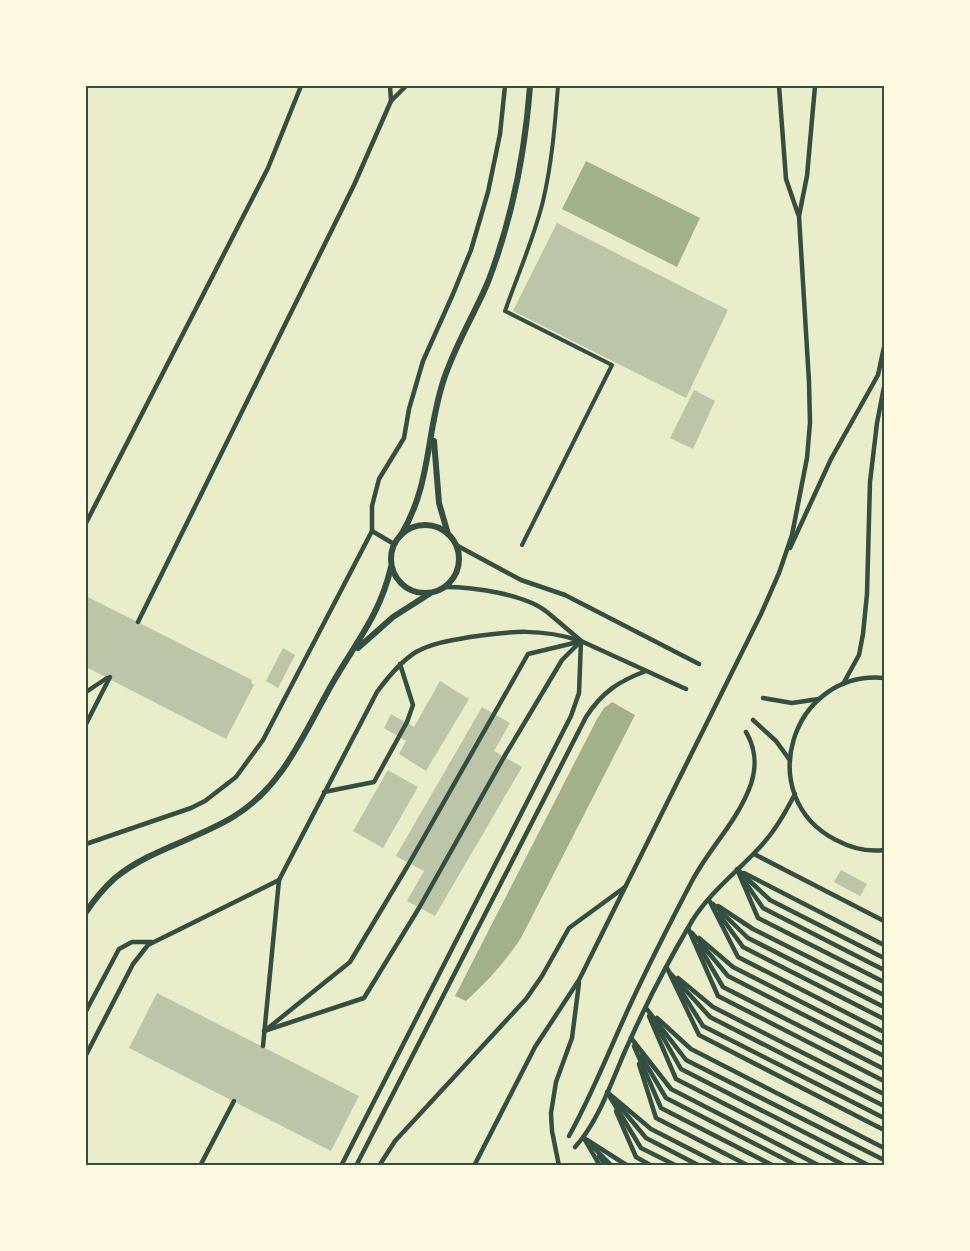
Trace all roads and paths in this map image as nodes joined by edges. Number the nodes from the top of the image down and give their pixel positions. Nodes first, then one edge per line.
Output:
1 (301, 86) edge
2 (390, 86) edge
3 (406, 86) edge
4 (505, 86) edge
5 (530, 86) edge
6 (558, 86) edge
7 (779, 86) edge
8 (814, 86) edge
9 (392, 100) junction
10 (799, 216) junction
11 (885, 347) edge
12 (885, 387) edge
13 (433, 428) junction
14 (86, 524) edge
15 (372, 531) junction
16 (448, 534) junction
17 (401, 535) junction
18 (394, 544) junction
19 (456, 545) junction
20 (522, 545) dead end
21 (392, 567) junction
22 (779, 573) junction
23 (445, 587) junction
24 (431, 593) junction
25 (138, 622) dead end
26 (581, 641) junction
27 (351, 655) junction
28 (400, 664) junction
29 (699, 664) dead end
30 (646, 671) junction
31 (885, 678) edge
32 (843, 684) junction
33 (686, 689) dead end
34 (86, 692) edge
35 (763, 698) dead end
36 (819, 699) junction
37 (753, 720) dead end
38 (86, 724) edge
39 (746, 732) dead end
40 (790, 760) junction
41 (324, 792) junction
42 (795, 794) junction
43 (86, 844) edge
44 (885, 850) edge
45 (754, 854) junction
46 (736, 869) junction
47 (279, 880) junction
48 (626, 886) junction
49 (709, 900) junction
50 (86, 912) edge
51 (885, 921) edge
52 (688, 928) junction
53 (155, 942) junction
54 (885, 945) edge
55 (885, 958) edge
56 (667, 968) junction
57 (885, 970) edge
58 (579, 980) junction
59 (885, 982) edge
60 (885, 995) edge
61 (646, 1008) junction
62 (885, 1008) edge
63 (86, 1011) edge
64 (885, 1019) edge
65 (264, 1031) junction
66 (885, 1032) edge
67 (631, 1038) junction
68 (885, 1044) edge
69 (262, 1046) dead end
70 (86, 1054) edge
71 (885, 1056) edge
72 (885, 1069) edge
73 (885, 1081) edge
74 (607, 1092) junction
75 (885, 1094) edge
76 (234, 1101) dead end
77 (885, 1106) edge
78 (885, 1118) edge
79 (885, 1130) edge
80 (569, 1136) dead end
81 (584, 1138) junction
82 (575, 1147) dead end
83 (885, 1148) edge
84 (885, 1160) edge
85 (379, 1165) edge
86 (200, 1166) edge
87 (341, 1166) edge
88 (356, 1166) edge
89 (474, 1166) edge
90 (559, 1166) edge
91 (600, 1166) edge
92 (606, 1166) edge
93 (612, 1166) edge
94 (627, 1166) edge
95 (652, 1166) edge
96 (677, 1166) edge
97 (700, 1166) edge
98 (723, 1166) edge
99 (749, 1166) edge
100 (774, 1166) edge
101 (798, 1166) edge
102 (820, 1166) edge
103 (846, 1166) edge
104 (870, 1166) edge

1 - 14 lane
2 - 9 lane
3 - 9 lane
4 - 15 lane
5 - 13 street
6 - 20 path
7 - 10 lane
8 - 10 lane
9 - 25 lane
10 - 22 lane
11 - 22 lane
12 - 32 lane
13 - 16 street
13 - 17 street
15 - 18 lane
15 - 43 lane
16 - 17 street
16 - 19 street
17 - 18 street
18 - 21 street
19 - 23 street
19 - 29 lane
21 - 24 street
21 - 27 street
22 - 48 lane
23 - 24 street
23 - 26 lane
24 - 27 street
26 - 28 lane
26 - 30 lane
26 - 65 lane
26 - 65 lane
26 - 87 lane
27 - 50 street
28 - 41 lane
28 - 41 lane
30 - 33 lane
30 - 88 lane
31 - 32 lane
32 - 36 lane
34 - 38 lane
35 - 36 lane
36 - 40 lane
37 - 40 lane
39 - 80 lane
40 - 42 lane
41 - 47 lane
42 - 44 lane
42 - 45 lane
45 - 46 lane
45 - 51 lane
46 - 49 lane
46 - 54 lane
46 - 55 lane
46 - 57 lane
46 - 59 lane
47 - 53 lane
47 - 65 lane
48 - 58 lane
48 - 85 lane
49 - 52 lane
49 - 60 lane
49 - 62 lane
49 - 64 lane
49 - 66 lane
52 - 56 lane
52 - 68 lane
52 - 71 lane
52 - 72 lane
52 - 73 lane
53 - 63 lane
53 - 70 lane
56 - 61 lane
56 - 75 lane
56 - 77 lane
56 - 78 lane
56 - 79 lane
58 - 89 lane
58 - 90 lane
61 - 67 lane
61 - 83 lane
61 - 84 lane
61 - 103 lane
61 - 104 lane
65 - 69 lane
67 - 74 lane
67 - 99 lane
67 - 100 lane
67 - 101 lane
67 - 102 lane
74 - 81 lane
74 - 95 lane
74 - 96 lane
74 - 97 lane
74 - 98 lane
76 - 86 lane
81 - 82 lane
81 - 91 lane
81 - 92 lane
81 - 93 lane
81 - 94 lane

